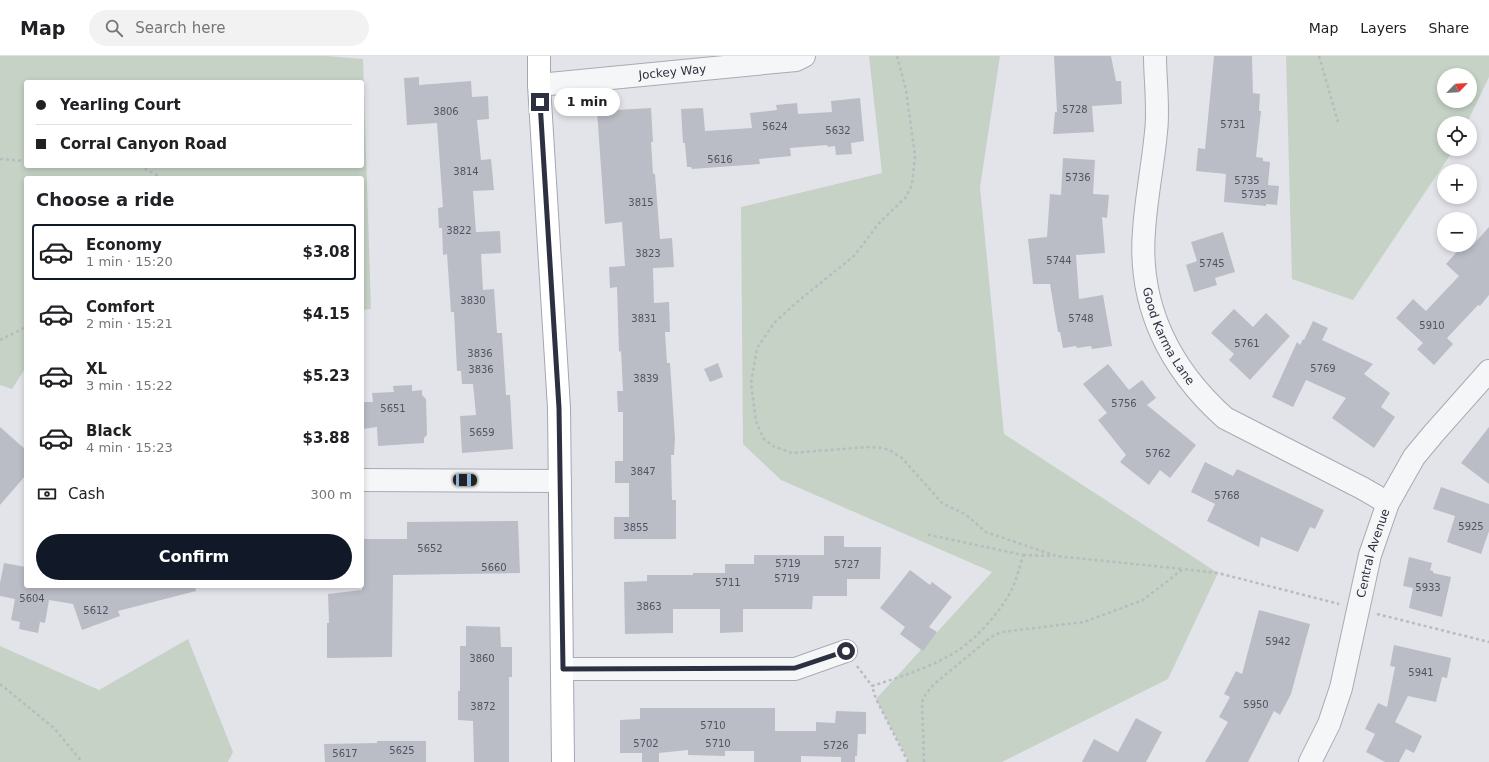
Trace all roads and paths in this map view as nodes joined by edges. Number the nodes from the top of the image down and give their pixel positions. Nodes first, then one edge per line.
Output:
1 (539, 56) edge
2 (804, 56) edge
3 (897, 56) edge
4 (1155, 56) edge
5 (1320, 56) edge
6 (539, 85) junction
7 (1338, 122) dead end
8 (0, 159) edge
9 (24, 161) edge
10 (143, 168) edge
11 (160, 176) edge
12 (24, 328) edge
13 (0, 340) edge
14 (1489, 371) edge
15 (364, 480) edge
16 (560, 481) junction
17 (1388, 503) junction
18 (925, 534) dead end
19 (1023, 555) junction
20 (1056, 556) junction
21 (1183, 569) junction
22 (1358, 609) junction
23 (1489, 642) edge
24 (846, 651) joint
25 (563, 669) junction
26 (0, 684) edge
27 (872, 686) junction
28 (82, 762) edge
29 (563, 762) edge
30 (908, 762) edge
31 (924, 762) edge
32 (1310, 762) edge

1 - 6 main road
2 - 6 street, Jockey Way
3 - 20 path
4 - 17 street, Good Karma Lane
5 - 7 path
6 - 16 main road
8 - 9 path
10 - 11 path
12 - 13 path
14 - 17 street, Central Avenue
15 - 16 street
16 - 25 main road
17 - 22 street, Central Avenue
18 - 19 path
19 - 20 path
19 - 27 path
20 - 21 path
21 - 22 path
21 - 31 path
22 - 23 path
22 - 32 street, Central Avenue
24 - 25 street
24 - 27 path
25 - 29 main road
26 - 28 path
27 - 30 path

